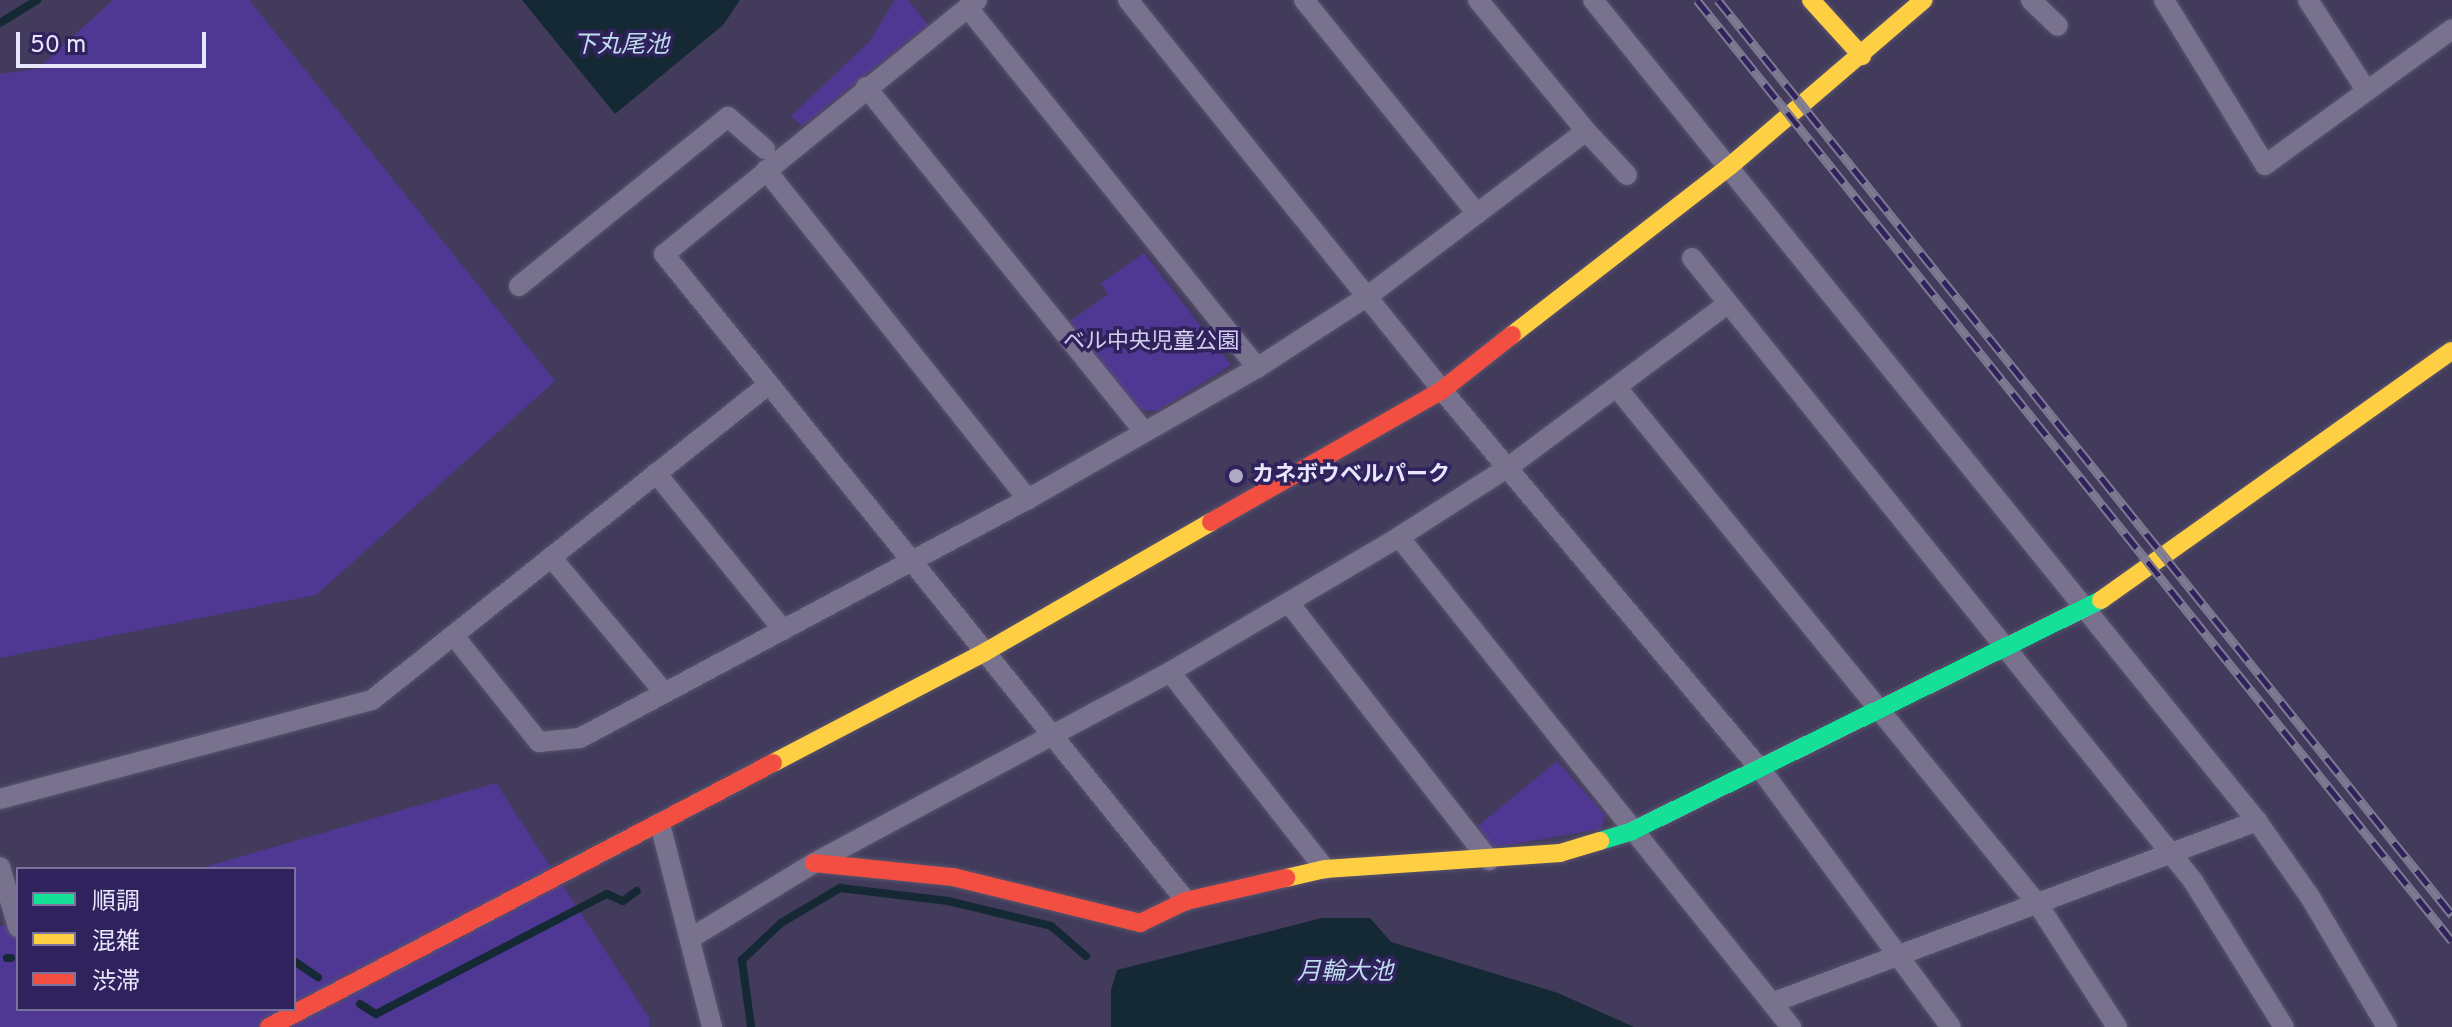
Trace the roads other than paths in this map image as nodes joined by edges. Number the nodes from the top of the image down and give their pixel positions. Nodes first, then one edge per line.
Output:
1 (1128, 0) edge
2 (1304, 0) edge
3 (1478, 0) edge
4 (1593, 0) edge
5 (1811, 0) edge
6 (1924, 0) edge
7 (2031, 0) edge
8 (2164, 0) edge
9 (2308, 0) edge
10 (972, 4) edge
11 (2058, 26) dead end
12 (2452, 29) edge
13 (1862, 56) junction
14 (866, 87) junction
15 (2366, 90) junction
16 (1586, 131) junction
17 (765, 149) dead end
18 (1730, 166) junction
19 (766, 170) junction
20 (1627, 175) dead end
21 (1477, 214) junction
22 (1692, 258) dead end
23 (519, 286) dead end
24 (1368, 296) junction
25 (1726, 305) junction
26 (2452, 351) edge
27 (1257, 368) junction
28 (769, 384) junction
29 (1618, 389) junction
30 (1442, 390) junction
31 (1144, 432) junction
32 (1510, 466) junction
33 (656, 473) junction
34 (1028, 499) junction
35 (1399, 537) junction
36 (551, 557) junction
37 (913, 561) junction
38 (1289, 603) junction
39 (2088, 609) junction
40 (783, 630) junction
41 (454, 636) junction
42 (2003, 651) junction
43 (985, 652) junction
44 (1170, 672) junction
45 (663, 691) junction
46 (1879, 712) junction
47 (1053, 735) junction
48 (1762, 771) junction
49 (0, 799) edge
50 (2257, 821) junction
51 (660, 824) junction
52 (1632, 831) junction
53 (2170, 853) junction
54 (1489, 860) junction
55 (814, 863) junction
56 (0, 867) edge
57 (1325, 869) junction
58 (1186, 901) junction
59 (2039, 906) junction
60 (16, 920) edge
61 (691, 938) junction
62 (1903, 958) junction
63 (1774, 1002) junction
64 (269, 1027) edge
65 (712, 1027) edge
66 (1791, 1027) edge
67 (1951, 1027) edge
68 (2117, 1027) edge
69 (2284, 1027) edge
70 (2387, 1027) edge

1 - 24 street
2 - 21 street
3 - 16 street
4 - 18 street
5 - 13 street
6 - 13 street
7 - 11 street
8 - 15 street
9 - 15 street
10 - 14 street
10 - 27 street
12 - 15 street
13 - 18 street
14 - 19 street
14 - 31 street
16 - 20 street
16 - 21 street
17 - 23 street
18 - 30 street
18 - 39 street
19 - 28 street
19 - 34 street
21 - 24 street
22 - 25 street
24 - 27 street
24 - 30 street
25 - 29 street
25 - 42 street
26 - 39 street
27 - 31 street
28 - 33 street
28 - 37 street
29 - 32 street
29 - 46 street
30 - 32 street
30 - 43 street
31 - 34 street
32 - 35 street
32 - 48 street
33 - 36 street
33 - 40 street
34 - 37 street
35 - 38 street
35 - 52 street
36 - 41 street
36 - 45 street
37 - 40 street
37 - 43 street
38 - 44 street
38 - 54 street
39 - 42 street
39 - 50 street
40 - 45 street
41 - 45 street
41 - 49 street
42 - 46 street
42 - 53 street
43 - 47 street
43 - 51 street
44 - 47 street
44 - 57 street
46 - 48 street
46 - 59 street
47 - 55 street
47 - 58 street
48 - 52 street
48 - 62 street
50 - 53 street
50 - 70 street
51 - 61 street
51 - 64 street
52 - 54 street
52 - 63 street
53 - 59 street
53 - 69 street
54 - 57 street
55 - 58 street
55 - 61 street
56 - 60 street
57 - 58 street
59 - 62 street
59 - 68 street
61 - 65 street
62 - 63 street
62 - 67 street
63 - 66 street

